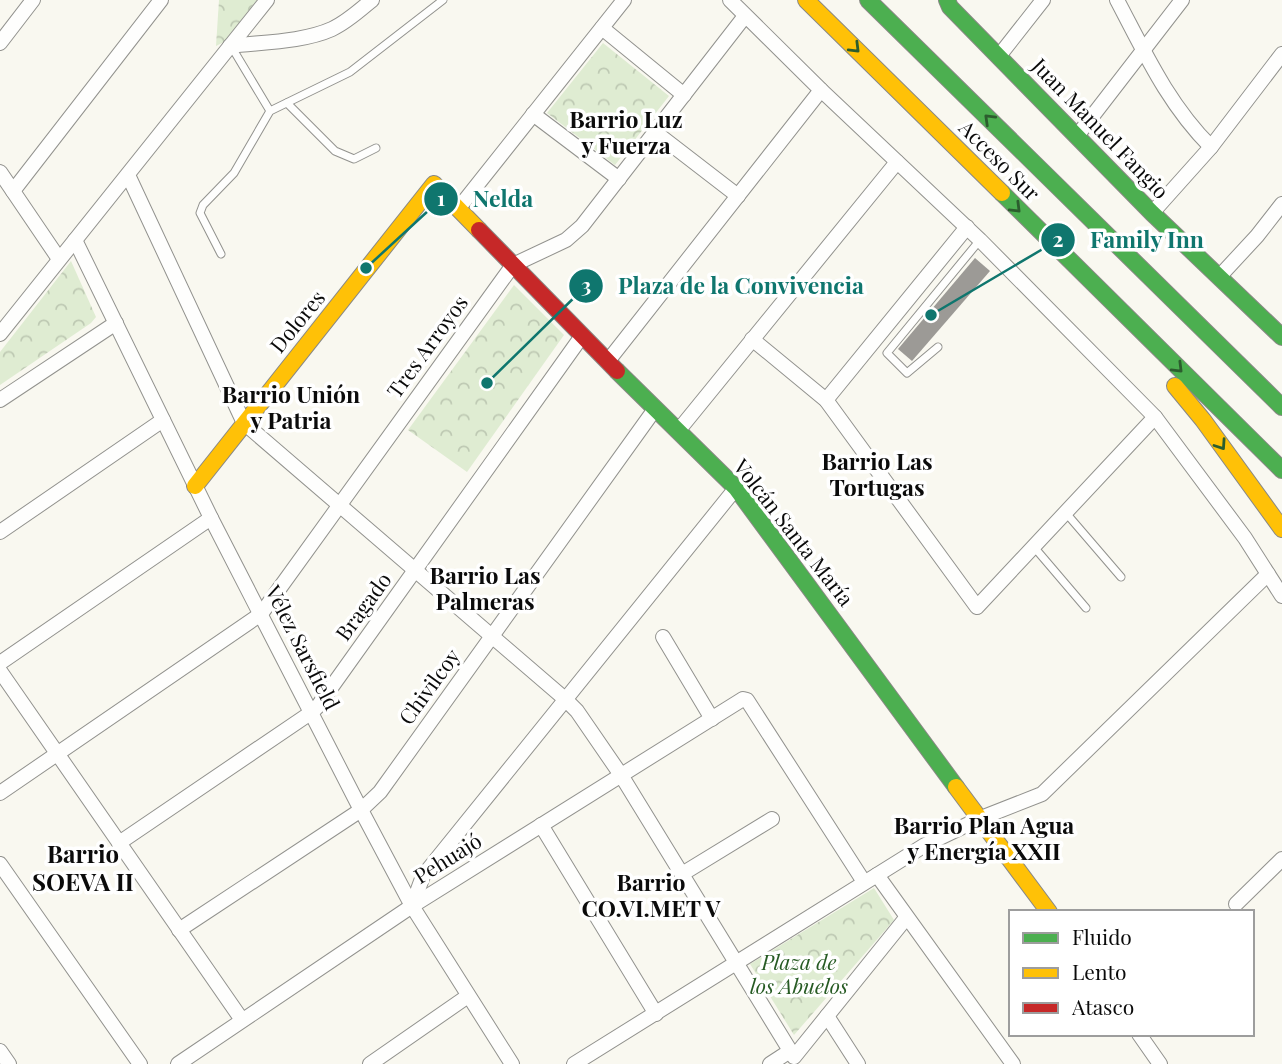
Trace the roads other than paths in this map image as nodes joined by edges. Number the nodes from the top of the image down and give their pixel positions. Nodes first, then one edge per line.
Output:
1 (33, 0) edge
2 (161, 0) edge
3 (267, 0) edge
4 (372, 0) edge
5 (443, 0) edge
6 (624, 0) edge
7 (730, 0) edge
8 (806, 0) edge
9 (868, 0) edge
10 (1043, 0) edge
11 (1117, 0) edge
12 (1182, 0) edge
13 (947, 2) edge
14 (746, 16) junction
15 (602, 28) junction
16 (0, 43) edge
17 (230, 46) junction
18 (1143, 50) junction
19 (1282, 54) edge
20 (999, 56) junction
21 (821, 90) junction
22 (684, 95) junction
23 (287, 103) junction
24 (270, 111) junction
25 (533, 114) junction
26 (655, 132) junction
27 (1077, 136) junction
28 (1211, 147) junction
29 (376, 148) dead end
30 (897, 162) junction
31 (0, 172) edge
32 (128, 175) junction
33 (619, 179) junction
34 (434, 184) joint
35 (13, 191) junction
36 (737, 196) junction
37 (1282, 204) edge
38 (458, 209) junction
39 (1152, 213) junction
40 (967, 226) junction
41 (75, 240) junction
42 (980, 240) junction
43 (1051, 243) junction
44 (221, 254) dead end
45 (59, 259) junction
46 (513, 265) junction
47 (1138, 265) junction
48 (1220, 277) junction
49 (116, 323) junction
50 (0, 334) edge
51 (582, 336) junction
52 (1282, 337) edge
53 (752, 339) junction
54 (938, 346) dead end
55 (608, 362) junction
56 (1282, 391) edge
57 (0, 400) edge
58 (826, 400) junction
59 (1282, 407) edge
60 (655, 409) junction
61 (1154, 417) junction
62 (163, 420) junction
63 (244, 423) junction
64 (678, 431) junction
65 (1282, 470) edge
66 (195, 486) junction
67 (737, 488) junction
68 (339, 505) junction
69 (1065, 512) junction
70 (211, 518) junction
71 (1282, 529) edge
72 (0, 532) edge
73 (1033, 547) junction
74 (416, 570) junction
75 (1268, 574) junction
76 (1121, 577) dead end
77 (1282, 596) edge
78 (1086, 608) dead end
79 (261, 614) junction
80 (493, 636) junction
81 (663, 637) dead end
82 (0, 663) edge
83 (0, 671) edge
84 (565, 699) junction
85 (312, 712) junction
86 (712, 719) junction
87 (57, 754) junction
88 (621, 775) junction
89 (0, 793) edge
90 (361, 810) junction
91 (981, 818) junction
92 (772, 819) dead end
93 (541, 825) junction
94 (119, 843) junction
95 (1282, 859) edge
96 (0, 863) edge
97 (682, 874) junction
98 (870, 879) junction
99 (1236, 904) dead end
100 (412, 906) junction
101 (1048, 910) edge
102 (906, 918) junction
103 (179, 930) junction
104 (737, 964) junction
105 (468, 996) junction
106 (656, 1014) junction
107 (827, 1016) junction
108 (242, 1020) junction
109 (1140, 1036) edge
110 (0, 1051) edge
111 (792, 1054) junction
112 (9, 1064) edge
113 (140, 1064) edge
114 (177, 1064) edge
115 (370, 1064) edge
116 (512, 1064) edge
117 (574, 1064) edge
118 (770, 1064) edge
119 (858, 1064) edge
120 (1013, 1064) edge
121 (1160, 1064) edge

1 - 16 street
2 - 35 street
3 - 17 street
4 - 17 street
5 - 23 lane
6 - 15 street
7 - 14 street
8 -> 43 main road, Acceso Sur
47 -> 9 main road, Acceso Sur
10 - 20 street
11 - 18 street
12 - 18 street
13 - 20 main road, Juan Manuel Fangio
14 - 21 street
14 - 22 street, Tres Arroyos
15 - 22 street
15 - 25 street
17 - 24 lane
17 - 32 street
18 - 27 street
18 - 28 street
19 - 28 street
20 - 27 main road, Juan Manuel Fangio
21 - 30 street
21 - 36 street
22 - 26 street, Tres Arroyos
23 - 24 lane
23 - 29 lane
24 - 44 lane
25 - 33 street
25 - 38 street
26 - 33 street, Tres Arroyos
26 - 36 street
27 - 39 main road, Juan Manuel Fangio
28 - 39 street
30 - 40 street
30 - 53 street
31 - 35 street
32 - 41 street
32 - 63 street
33 - 46 street, Tres Arroyos
34 - 38 main road, Volcán Santa María
34 - 63 main road, Dolores
35 - 45 street
36 - 55 street
37 - 48 street
38 - 46 main road, Volcán Santa María
39 - 48 main road, Juan Manuel Fangio
40 - 42 street
40 - 58 street
41 - 45 street
41 - 49 street, Vélez Sarsfield
42 - 54 lane
42 - 61 street
43 -> 65 main road, Acceso Sur
43 -> 71 main road
45 - 50 street
46 - 51 main road, Volcán Santa María
46 - 68 street, Tres Arroyos
47 - 56 main road
47 - 59 main road, Acceso Sur
48 - 52 main road, Juan Manuel Fangio
49 - 57 street
49 - 62 street, Vélez Sarsfield
51 - 55 main road, Volcán Santa María
51 - 74 street, Bragado
53 - 58 street
53 - 64 street
55 - 60 main road, Volcán Santa María
58 - 73 street
60 - 64 main road, Volcán Santa María
60 - 80 street, Chivilcoy
61 - 69 street
61 - 75 street
62 - 66 street, Vélez Sarsfield
62 - 72 street
63 - 66 main road, Dolores
63 - 68 street
64 - 67 main road, Volcán Santa María
66 - 70 street, Vélez Sarsfield
67 - 84 street
67 - 91 main road, Volcán Santa María
68 - 74 street
68 - 79 street, Tres Arroyos
69 - 73 street
69 - 76 lane
70 - 79 street, Vélez Sarsfield
70 - 82 street
73 - 78 lane
74 - 80 street
74 - 85 street, Bragado
75 - 77 street
75 - 91 street
79 - 85 street, Vélez Sarsfield
79 - 87 street, Tres Arroyos
80 - 84 street
80 - 90 street, Chivilcoy
81 - 86 street
83 - 87 street
84 - 88 street
84 - 100 street
85 - 90 street, Vélez Sarsfield
85 - 94 street, Bragado
86 - 88 street, Pehuajó
86 - 98 street, Pehuajó
87 - 89 street, Tres Arroyos
87 - 94 street
88 - 93 street, Pehuajó
88 - 97 street
90 - 100 street, Vélez Sarsfield
90 - 103 street, Chivilcoy
91 - 98 street
91 - 101 main road, Volcán Santa María
92 - 97 street
93 - 100 street, Pehuajó
93 - 106 street
94 - 103 street
95 - 99 street
96 - 113 street
97 - 104 street
98 - 102 street
98 - 104 street
100 - 105 street, Vélez Sarsfield
100 - 108 street, Pehuajó
102 - 107 street
102 - 120 street
103 - 108 street
104 - 106 street
104 - 111 street
105 - 115 street
105 - 116 street, Vélez Sarsfield
106 - 117 street
107 - 111 street
107 - 119 street
108 - 114 street, Pehuajó
109 - 121 street
110 - 112 street
111 - 118 street

